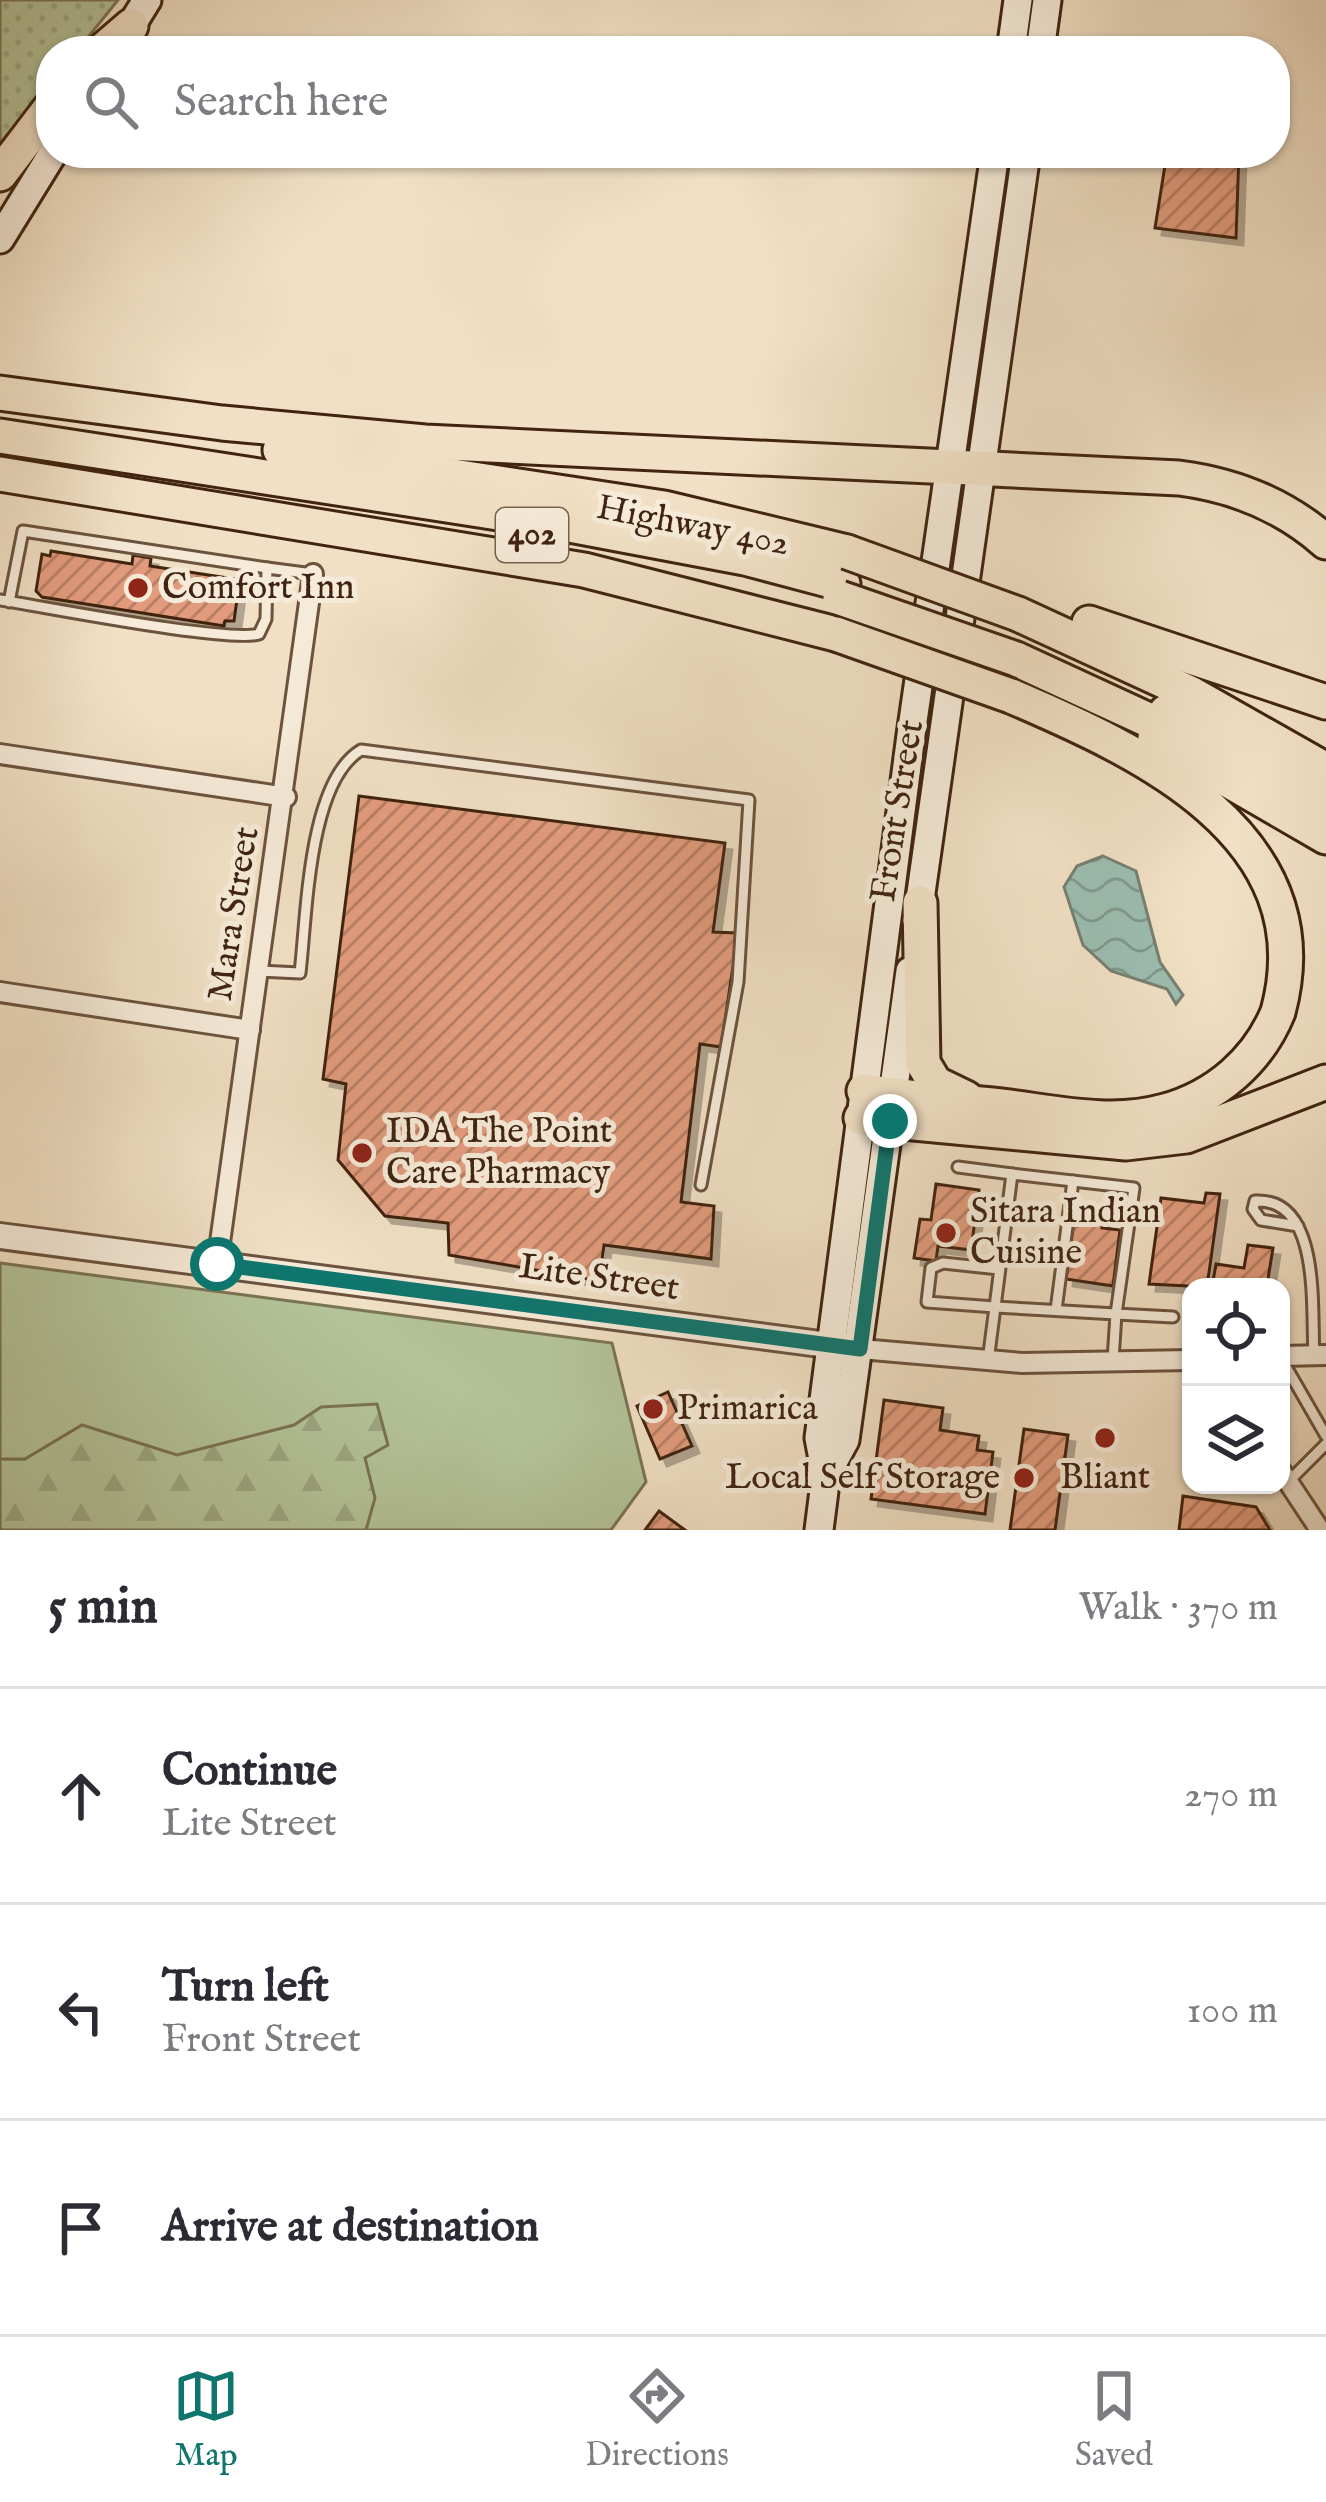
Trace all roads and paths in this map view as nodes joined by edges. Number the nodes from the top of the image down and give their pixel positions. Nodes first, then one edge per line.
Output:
1 (1018, 0) edge
2 (1047, 0) edge
3 (1013, 36) edge
4 (1042, 36) edge
5 (36, 127) edge
6 (44, 168) edge
7 (993, 168) edge
8 (1024, 168) edge
9 (0, 174) edge
10 (0, 239) edge
11 (0, 393) edge
12 (0, 406) edge
13 (0, 436) edge
14 (0, 453) edge
15 (948, 469) junction
16 (985, 469) junction
17 (0, 474) edge
18 (1326, 508) edge
19 (1289, 515) junction
20 (1326, 542) edge
21 (266, 568) junction
22 (313, 574) joint
23 (841, 596) junction
24 (4, 601) edge
25 (1016, 648) junction
26 (1326, 702) edge
27 (0, 754) edge
28 (1326, 770) edge
29 (286, 796) junction
30 (1326, 804) edge
31 (1326, 821) edge
32 (1326, 837) edge
33 (920, 903) junction
34 (259, 971) junction
35 (0, 992) edge
36 (250, 1030) junction
37 (1326, 1082) edge
38 (877, 1106) junction
39 (997, 1106) junction
40 (958, 1167) dead end
41 (1012, 1174) junction
42 (1073, 1181) junction
43 (701, 1185) dead end
44 (1298, 1226) junction
45 (0, 1236) edge
46 (217, 1264) junction
47 (999, 1269) junction
48 (995, 1307) junction
49 (1056, 1310) junction
50 (1116, 1314) junction
51 (1173, 1317) dead end
52 (845, 1347) junction
53 (1320, 1355) edge
54 (1290, 1357) edge
55 (1182, 1360) edge
56 (988, 1361) junction
57 (1112, 1363) junction
58 (1290, 1374) edge
59 (1326, 1440) edge
60 (1317, 1455) junction
61 (1326, 1469) edge
62 (1290, 1472) edge
63 (1290, 1484) edge
64 (1320, 1522) edge
65 (819, 1530) edge

1 - 3 main road
2 - 4 main road
5 - 9 highway
6 - 10 main road
7 - 15 main road, Front Street
8 - 16 main road, Front Street
11 - 15 highway
12 - 23 highway, Highway 402 / 402
13 - 23 highway
14 - 23 highway, Highway 402 / 402
15 - 16 highway
15 - 38 main road, Front Street
16 - 19 highway
16 - 33 main road, Front Street
17 - 23 highway
18 - 19 street
19 - 20 highway
21 - 22 lane
21 - 24 lane
21 - 24 lane
22 - 29 street, Mara Street
23 - 25 highway, Highway 402 / 402, bridge
23 - 25 highway, Highway 402 / 402, bridge
25 - 26 highway
25 - 28 highway, Highway 402 / 402
25 - 30 highway
25 - 31 highway, Highway 402 / 402
25 - 32 highway
25 - 39 highway
27 - 29 street
29 - 34 street, Mara Street
33 - 38 main road, Front Street
33 - 39 highway
34 - 36 street, Mara Street
34 - 43 lane
35 - 36 street
36 - 46 street, Mara Street
37 - 38 highway
38 - 39 highway
38 - 52 main road, Front Street
40 - 41 lane
41 - 42 lane
41 - 47 lane
42 - 49 lane
42 - 50 lane
44 - 44 lane
44 - 53 lane
45 - 46 street, Lite Street
46 - 52 street, Lite Street
47 - 48 lane
47 - 48 lane
48 - 49 lane
48 - 56 lane
49 - 50 lane
50 - 51 lane
50 - 57 lane
52 - 56 street, Lite Street
52 - 65 main road, Front Street
53 - 54 street
55 - 57 street, Lite Street
56 - 57 street, Lite Street
58 - 59 lane
59 - 60 lane
60 - 61 lane
60 - 62 lane
63 - 64 street

